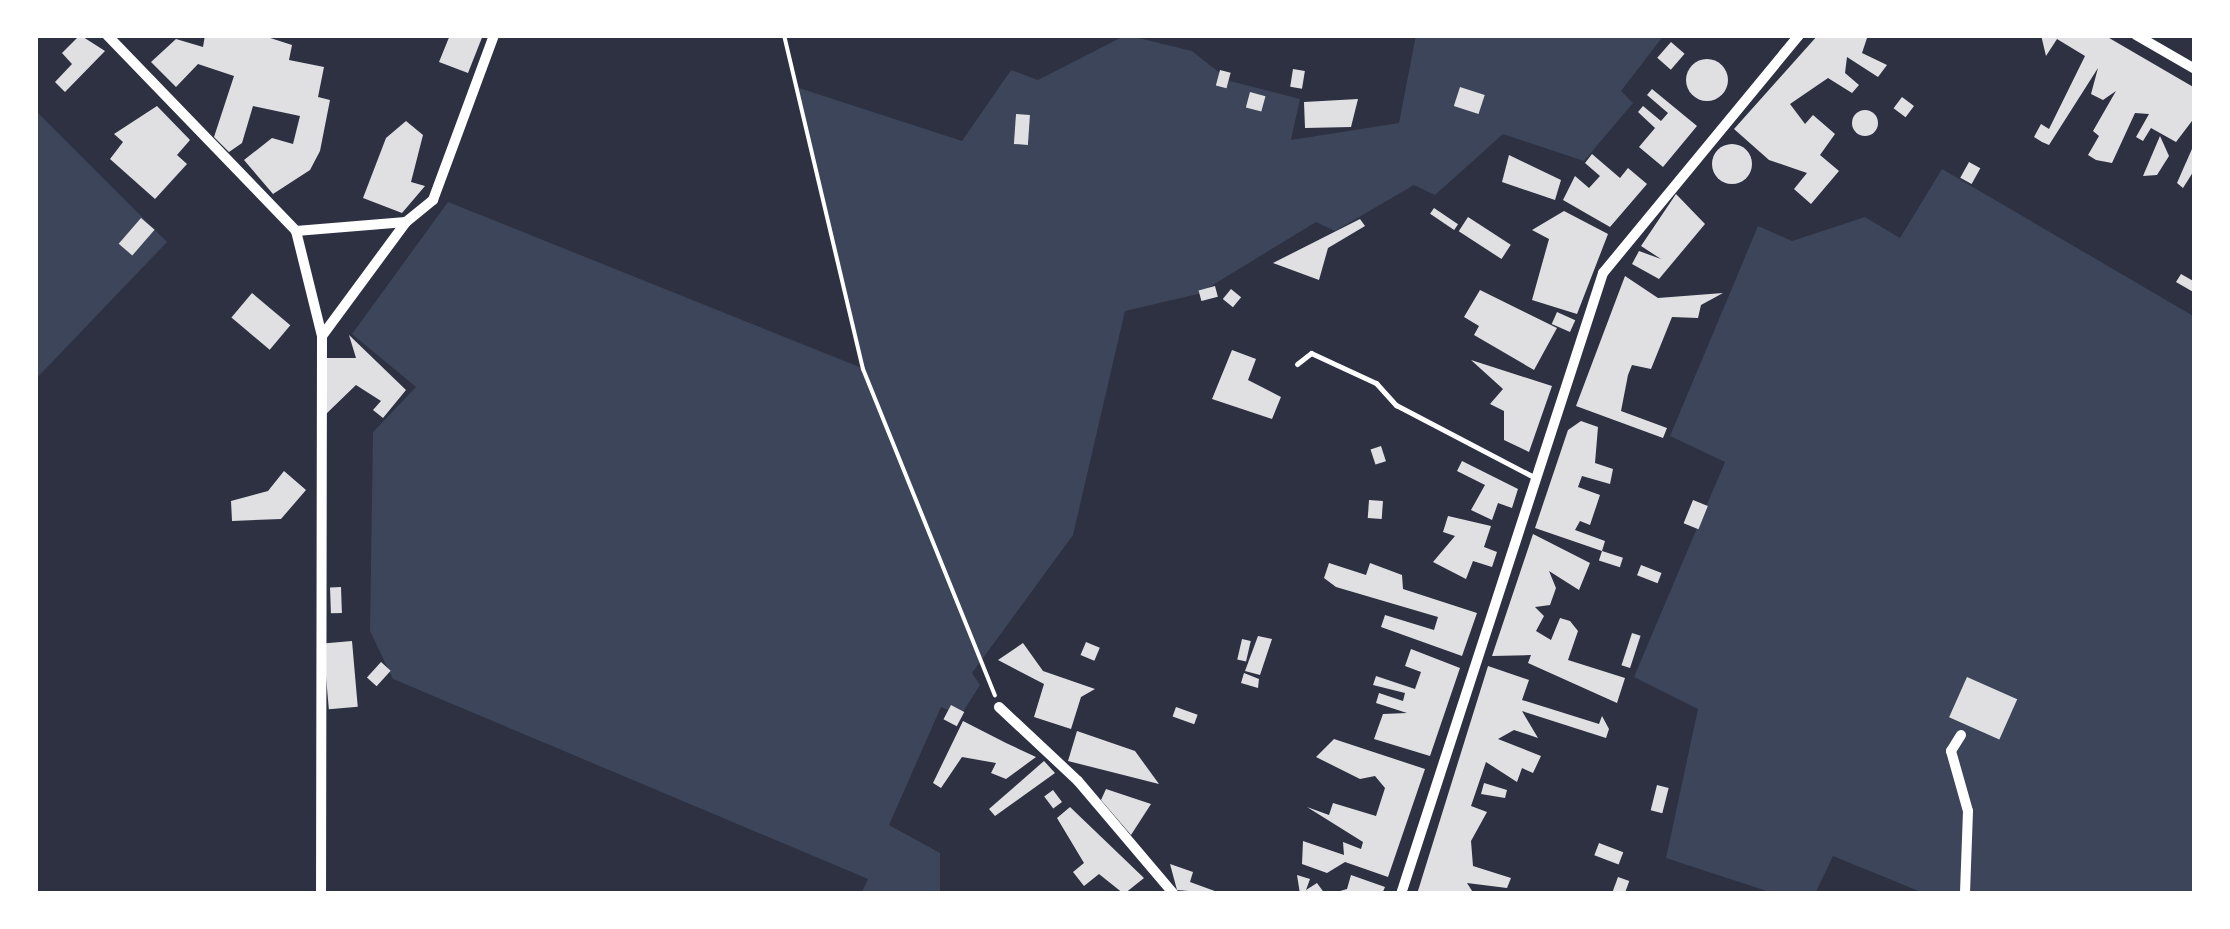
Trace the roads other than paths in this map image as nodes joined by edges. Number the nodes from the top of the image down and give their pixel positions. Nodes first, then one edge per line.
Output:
1 (106, 35) edge
2 (494, 35) edge
3 (1799, 35) edge
4 (2136, 35) edge
5 (2164, 35) edge
6 (2157, 47) junction
7 (2195, 69) edge
8 (406, 222) junction
9 (296, 232) junction
10 (322, 336) junction
11 (1297, 364) dead end
12 (1534, 477) junction
13 (998, 707) road end
14 (1960, 735) dead end
15 (321, 894) edge
16 (1174, 894) edge
17 (1401, 894) edge
18 (1966, 894) edge

1 - 9 street
2 - 8 street
3 - 12 street
4 - 6 street
5 - 6 street
6 - 7 street
8 - 9 street
8 - 10 street
9 - 10 street
10 - 15 street
11 - 12 lane
12 - 17 street
13 - 16 street
14 - 18 street

